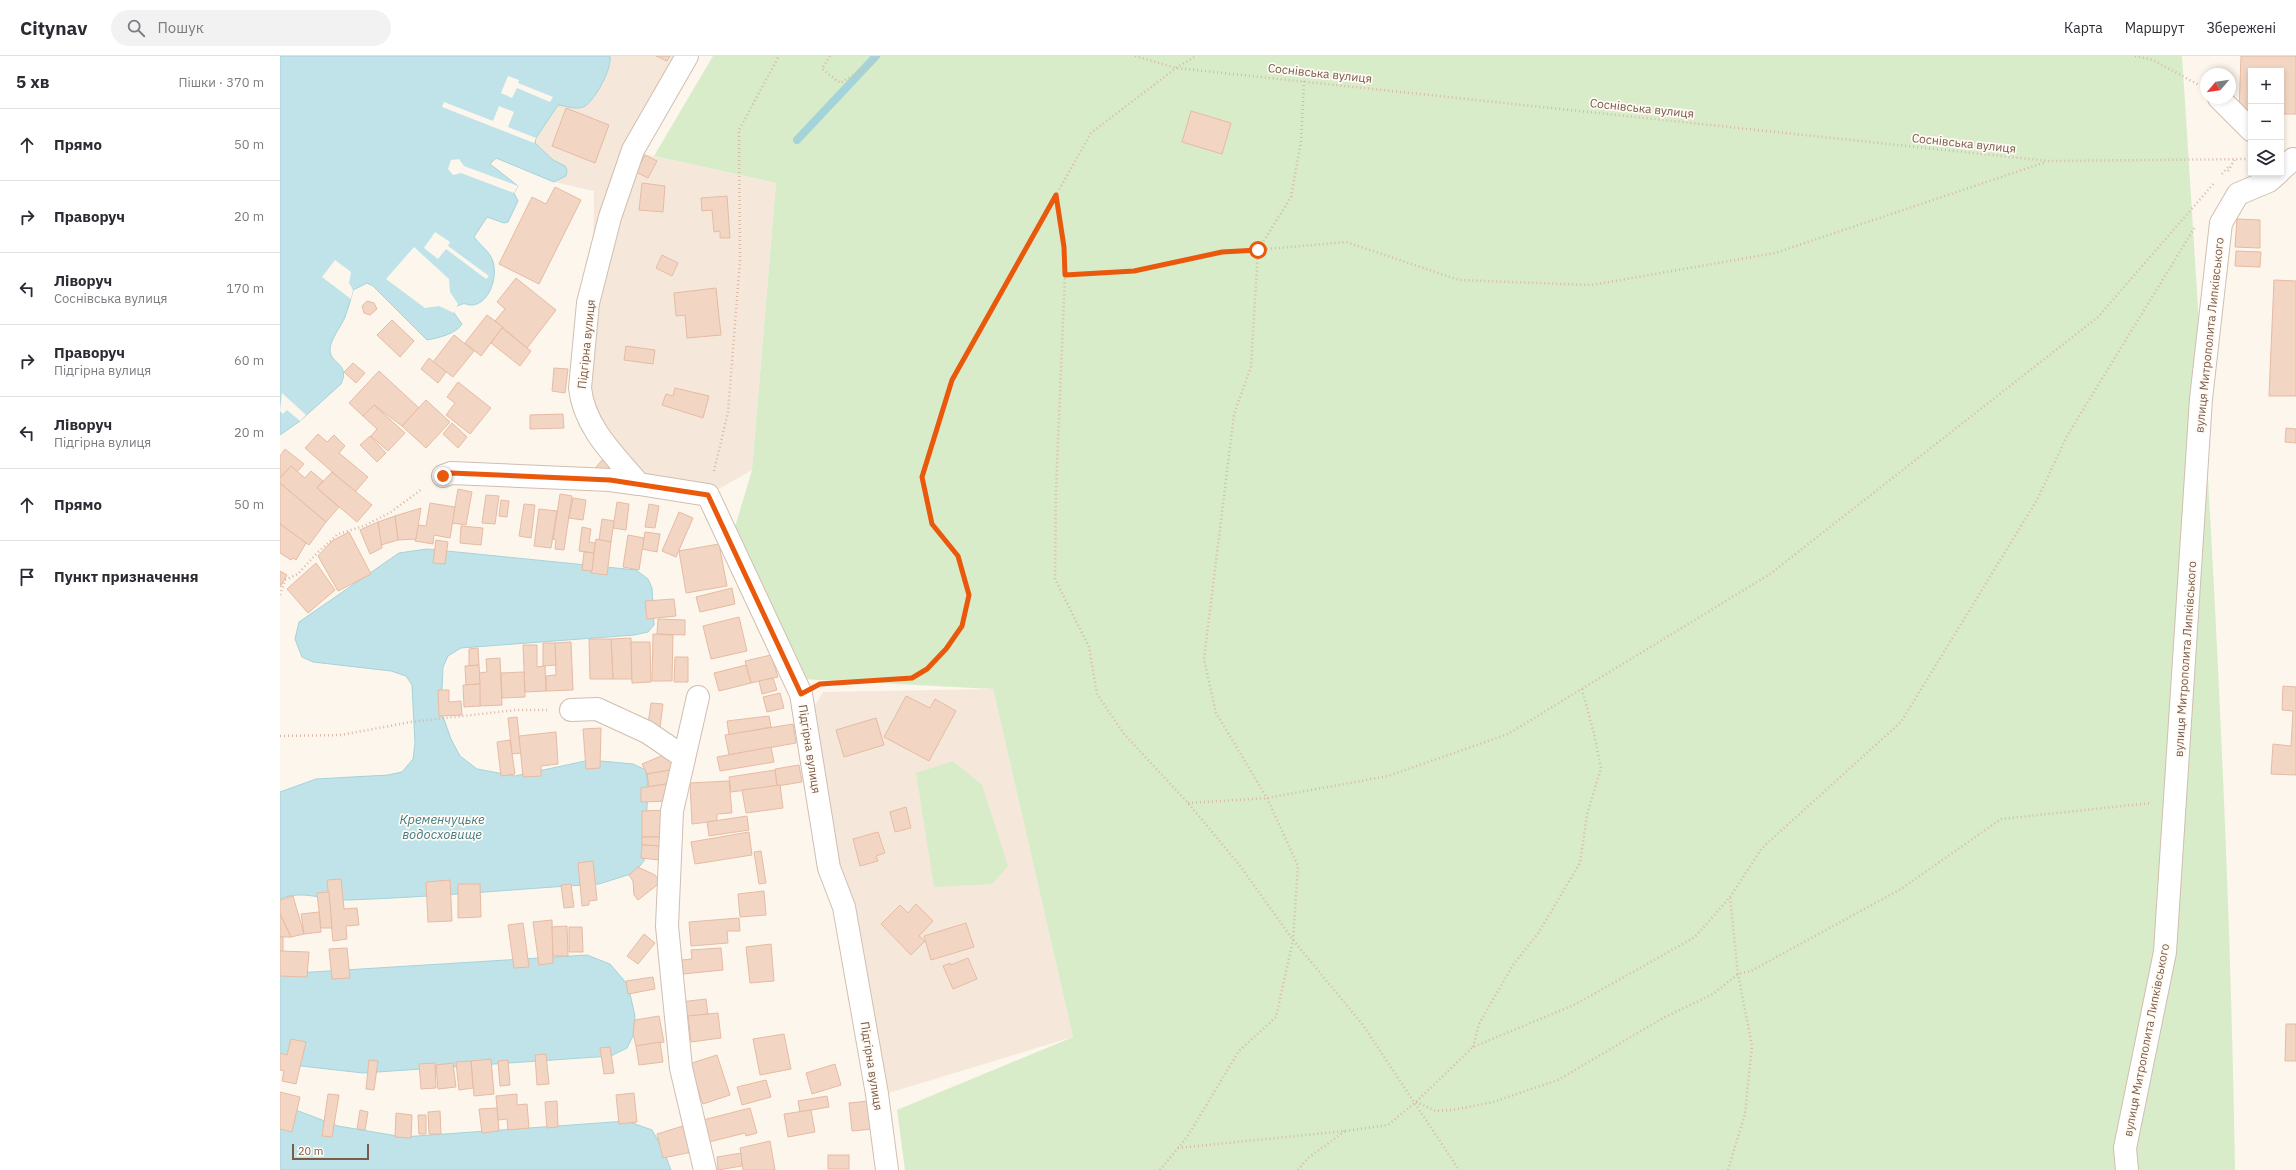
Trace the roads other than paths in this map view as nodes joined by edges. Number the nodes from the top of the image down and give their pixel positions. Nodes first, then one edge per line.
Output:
1 (687, 56) edge
2 (2225, 104) edge
3 (2248, 127) edge
4 (2275, 176) edge
5 (443, 476) road end
6 (639, 484) junction
7 (698, 697) dead end
8 (571, 710) road end
9 (684, 757) junction
10 (705, 1170) edge
11 (887, 1170) edge
12 (2127, 1170) edge

1 - 6 street, Підгірна вулиця
2 - 3 street
4 - 12 street, вулиця Митрополита Липківського
5 - 6 street
6 - 11 street, Підгірна вулиця
7 - 9 street
8 - 9 street
9 - 10 street

